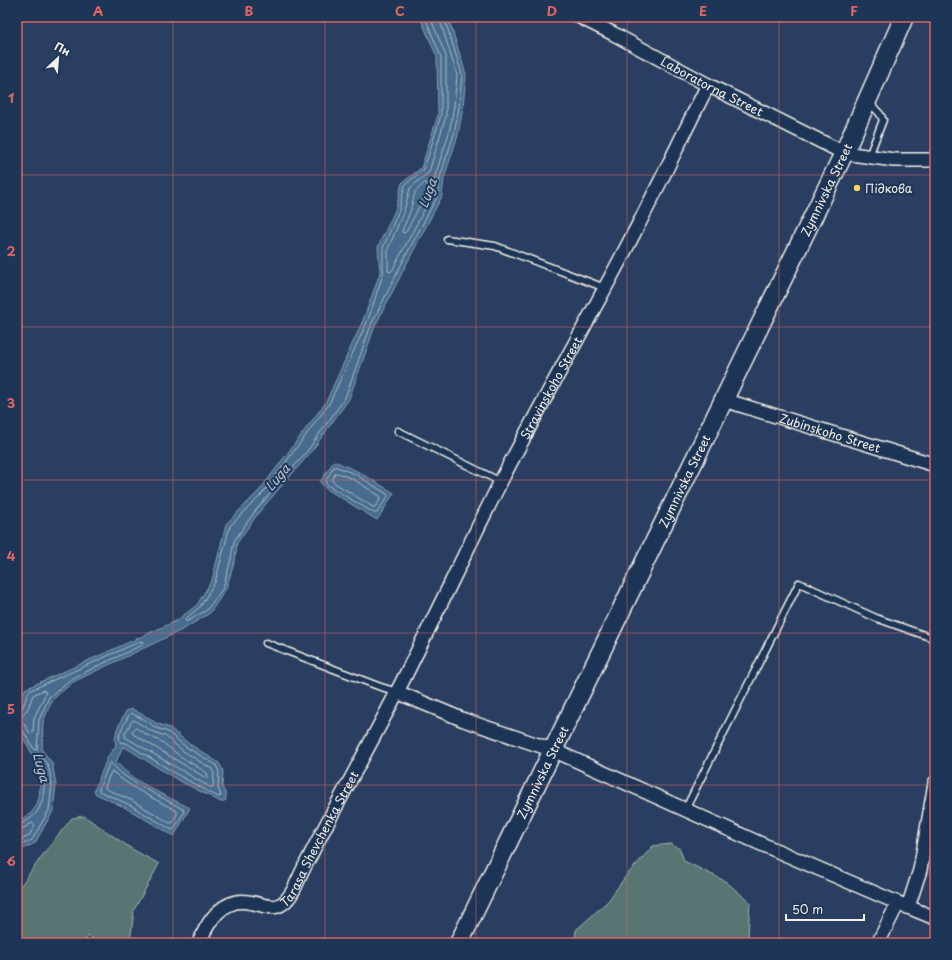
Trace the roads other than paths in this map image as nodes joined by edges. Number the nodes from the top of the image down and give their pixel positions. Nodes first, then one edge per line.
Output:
1 (580, 17) edge
2 (904, 17) edge
3 (708, 85) junction
4 (868, 101) junction
5 (844, 153) junction
6 (869, 156) junction
7 (935, 160) edge
8 (447, 239) dead end
9 (605, 288) junction
10 (724, 400) junction
11 (398, 431) dead end
12 (935, 465) edge
13 (500, 482) junction
14 (935, 639) edge
15 (266, 643) dead end
16 (395, 696) junction
17 (553, 750) junction
18 (935, 783) edge
19 (685, 810) junction
20 (903, 905) junction
21 (935, 918) edge
22 (199, 943) edge
23 (459, 943) edge
24 (878, 943) edge

1 - 3 street, Laboratorna Street
2 - 4 main road, Zymnivska Street
3 - 5 street, Laboratorna Street
3 - 9 street, Stravinskoho Street
4 - 5 main road, Zymnivska Street
4 - 6 lane
5 - 6 street, Laboratorna Street
5 - 10 main road, Zymnivska Street
6 - 7 street, Laboratorna Street
8 - 9 lane
9 - 13 street, Stravinskoho Street
10 - 12 street, Zubinskoho Street
10 - 17 main road, Zymnivska Street
11 - 13 lane
13 - 16 street, Stravinskoho Street
14 - 19 lane
15 - 16 lane
16 - 17 street
16 - 22 street, Tarasa Shevchenka Street
17 - 19 street
17 - 23 main road, Zymnivska Street
18 - 20 street
19 - 20 street
20 - 21 street
20 - 24 street

